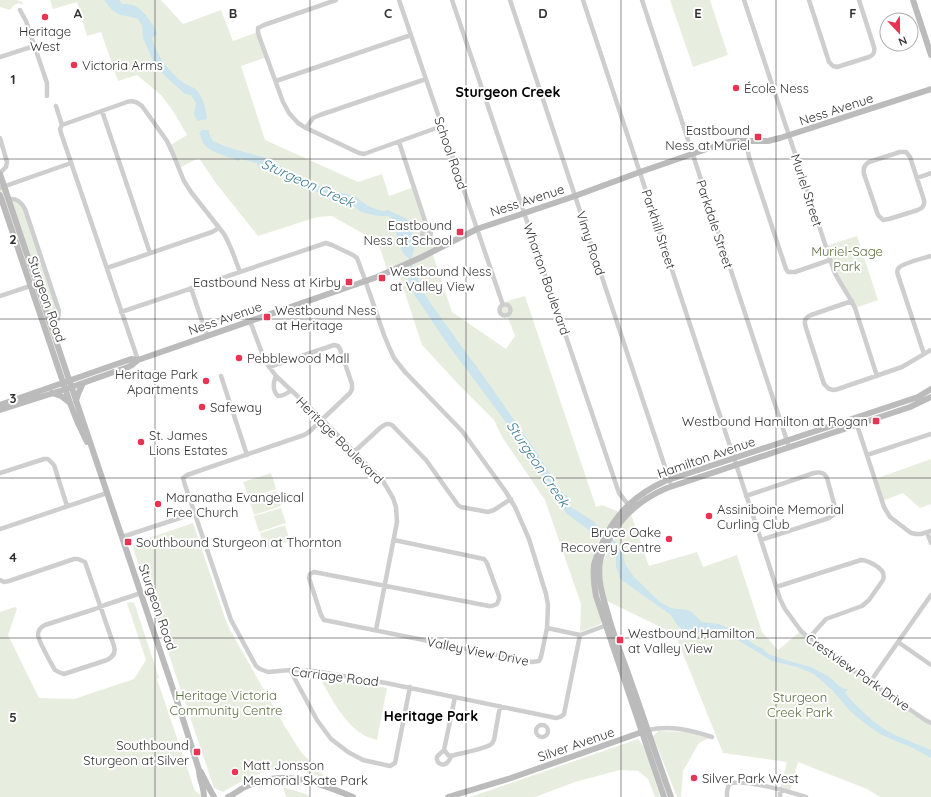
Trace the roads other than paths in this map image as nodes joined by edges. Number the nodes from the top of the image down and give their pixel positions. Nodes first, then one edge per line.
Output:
1 (336, 0) edge
2 (399, 0) edge
3 (452, 0) edge
4 (510, 0) edge
5 (583, 0) edge
6 (642, 0) edge
7 (744, 0) edge
8 (809, 0) edge
9 (859, 0) edge
10 (913, 0) edge
11 (20, 10) dead end
12 (411, 35) junction
13 (34, 46) junction
14 (931, 55) edge
15 (0, 57) edge
16 (426, 79) junction
17 (276, 81) junction
18 (931, 89) edge
19 (47, 96) dead end
20 (56, 106) dead end
21 (102, 111) junction
22 (62, 125) junction
23 (442, 126) junction
24 (306, 128) junction
25 (789, 136) junction
26 (0, 138) edge
27 (746, 141) junction
28 (399, 142) junction
29 (692, 154) junction
30 (72, 163) junction
31 (640, 172) junction
32 (0, 174) edge
33 (931, 174) edge
34 (917, 178) junction
35 (2, 187) edge
36 (0, 195) edge
37 (575, 196) junction
38 (8, 199) junction
39 (524, 213) junction
40 (219, 228) junction
41 (477, 229) junction
42 (428, 230) dead end
43 (150, 253) junction
44 (931, 256) edge
45 (830, 260) junction
46 (107, 268) junction
47 (240, 272) junction
48 (366, 281) junction
49 (34, 284) junction
50 (191, 288) junction
51 (0, 296) edge
52 (852, 301) junction
53 (503, 305) dead end
54 (122, 312) junction
55 (250, 321) junction
56 (52, 329) junction
57 (207, 336) junction
58 (931, 350) edge
59 (924, 354) junction
60 (138, 360) junction
61 (269, 367) junction
62 (66, 369) junction
63 (221, 376) dead end
64 (276, 376) junction
65 (877, 376) junction
66 (82, 380) junction
67 (68, 385) junction
68 (931, 389) edge
69 (290, 390) junction
70 (52, 393) junction
71 (931, 397) edge
72 (73, 402) junction
73 (0, 405) edge
74 (0, 410) edge
75 (322, 420) junction
76 (855, 422) junction
77 (931, 434) edge
78 (788, 444) junction
79 (354, 452) junction
80 (247, 455) junction
81 (867, 455) junction
82 (735, 461) junction
83 (0, 473) edge
84 (670, 483) junction
85 (107, 494) junction
86 (746, 496) junction
87 (510, 499) junction
88 (67, 506) junction
89 (631, 507) junction
90 (195, 513) junction
91 (0, 529) edge
92 (929, 531) edge
93 (122, 537) junction
94 (394, 540) junction
95 (761, 540) junction
96 (931, 542) edge
97 (0, 580) edge
98 (385, 586) junction
99 (776, 587) junction
100 (141, 593) junction
101 (931, 595) edge
102 (101, 607) junction
103 (608, 624) junction
104 (547, 628) junction
105 (376, 630) junction
106 (580, 634) junction
107 (809, 638) junction
108 (898, 642) junction
109 (931, 665) edge
110 (290, 670) junction
111 (870, 682) junction
112 (410, 688) junction
113 (455, 697) junction
114 (500, 706) junction
115 (546, 715) junction
116 (931, 722) edge
117 (543, 725) dead end
118 (645, 731) junction
119 (712, 736) dead end
120 (444, 750) junction
121 (451, 756) junction
122 (199, 770) junction
123 (258, 782) junction
124 (780, 790) junction
125 (204, 797) edge
126 (210, 797) edge
127 (215, 797) edge
128 (228, 797) edge
129 (236, 797) edge
130 (353, 797) edge
131 (448, 797) edge
132 (664, 797) edge
133 (671, 797) edge
134 (727, 797) edge
135 (780, 797) edge
136 (806, 797) edge

1 - 17 street
2 - 12 street, School Road
3 - 39 street, Wharton Boulevard
4 - 37 street, Vimy Road
5 - 31 street, Parkhill Street
6 - 29 street, Parkdale Street
7 - 25 street, Muriel Street
8 - 9 street
10 - 14 street
11 - 13 street
12 - 16 street, School Road
12 - 17 street
13 - 15 street
13 - 19 street
16 - 23 street, School Road
16 - 24 street
17 - 24 street
18 - 25 street, Ness Avenue
20 - 22 street
21 - 22 street
21 - 40 street
21 - 43 street
22 - 30 street
23 - 28 street
23 - 41 street, School Road
24 - 28 street
25 - 27 street, Ness Avenue
25 - 45 street, Muriel Street
26 - 32 street, Sturgeon Road
27 - 29 street, Ness Avenue
27 - 45 street
28 - 42 street
29 - 31 street, Ness Avenue
29 - 78 street, Parkdale Street
30 - 35 street
30 - 46 street
31 - 37 street, Ness Avenue
31 - 82 street, Parkhill Street
32 - 35 street, Sturgeon Road
33 - 34 street
34 - 34 street
35 - 38 street, Sturgeon Road
36 - 49 street, Sturgeon Road
37 - 39 street, Ness Avenue
37 - 84 street, Vimy Road
38 - 49 street, Sturgeon Road
38 - 56 street, Sturgeon Road
39 - 41 street, Ness Avenue
39 - 89 street, Wharton Boulevard
40 - 43 street
40 - 47 street
41 - 48 street, Ness Avenue
41 - 53 street, School Road
43 - 46 street
44 - 59 street
45 - 52 street, Muriel Street
46 - 54 street
47 - 48 street, Valley View Drive
47 - 50 street, Valley View Drive
48 - 55 street, Ness Avenue
48 - 87 street, Valley View Drive
49 - 51 street
49 - 56 street, Sturgeon Road
49 - 67 street, Sturgeon Road
50 - 54 street, Valley View Drive
50 - 57 street
52 - 65 street, Muriel Street
52 - 65 street
54 - 60 street
55 - 57 street, Ness Avenue
55 - 61 street, Heritage Boulevard
56 - 62 street, Sturgeon Road
57 - 60 street, Ness Avenue
58 - 59 street
59 - 65 street
60 - 66 street, Ness Avenue
61 - 64 street, Heritage Boulevard
61 - 75 street, Carriage Road
62 - 66 street
62 - 67 street, Sturgeon Road
63 - 80 street
64 - 69 street, Heritage Boulevard
64 - 69 street, Heritage Boulevard
66 - 67 street, Ness Avenue
66 - 72 street
67 - 70 street, Ness Avenue
67 - 72 street, Sturgeon Road
67 - 73 street, Ness Avenue
68 - 76 street, Hamilton Avenue
69 - 75 street, Heritage Boulevard
70 - 72 street
70 - 74 street, Ness Avenue
71 - 76 street, Hamilton Avenue
72 - 85 street, Sturgeon Road
75 - 79 street, Heritage Boulevard
75 - 80 street, Carriage Road
76 - 78 street, Hamilton Avenue
76 - 81 street
77 - 81 street
78 - 82 street, Hamilton Avenue
79 - 87 street
79 - 94 street, Heritage Boulevard
80 - 90 street, Carriage Road
81 - 92 street
82 - 84 street, Hamilton Avenue
82 - 86 street, Crestview Park Drive
83 - 88 street
84 - 89 street, Hamilton Avenue
85 - 88 street
85 - 93 street, Sturgeon Road
86 - 95 street, Crestview Park Drive
86 - 95 street
87 - 104 street, Valley View Drive
88 - 91 street
89 - 103 street, Hamilton Avenue
90 - 93 street
90 - 110 street, Carriage Road
92 - 96 street
93 - 100 street, Sturgeon Road
94 - 98 street, Heritage Boulevard
94 - 98 street
95 - 99 street, Crestview Park Drive
97 - 102 street
98 - 105 street, Heritage Boulevard
98 - 105 street, Valley View Drive
99 - 107 street, Crestview Park Drive
99 - 107 street
100 - 102 street
100 - 122 street, Sturgeon Road
101 - 108 street
102 - 102 street
103 - 106 street
103 - 118 street, Hamilton Avenue
104 - 105 street, Valley View Drive
104 - 106 street
106 - 115 street, Carriage Road
107 - 111 street, Crestview Park Drive
108 - 109 street
108 - 111 street
110 - 112 street, Carriage Road
110 - 112 street
111 - 116 street, Crestview Park Drive
112 - 113 street, Carriage Road
113 - 114 street, Carriage Road
113 - 120 street
114 - 115 street, Carriage Road
114 - 121 street
115 - 117 street
118 - 119 street, Silver Avenue
118 - 131 street, Silver Avenue
118 - 132 street, Hamilton Avenue
118 - 133 street, Hamilton Avenue
120 - 121 street
120 - 121 street
122 - 125 street, Sturgeon Road
122 - 127 street, Sturgeon Road
123 - 128 street
123 - 129 street
123 - 130 street
124 - 134 street
124 - 135 street
124 - 136 street
126 - 127 street

